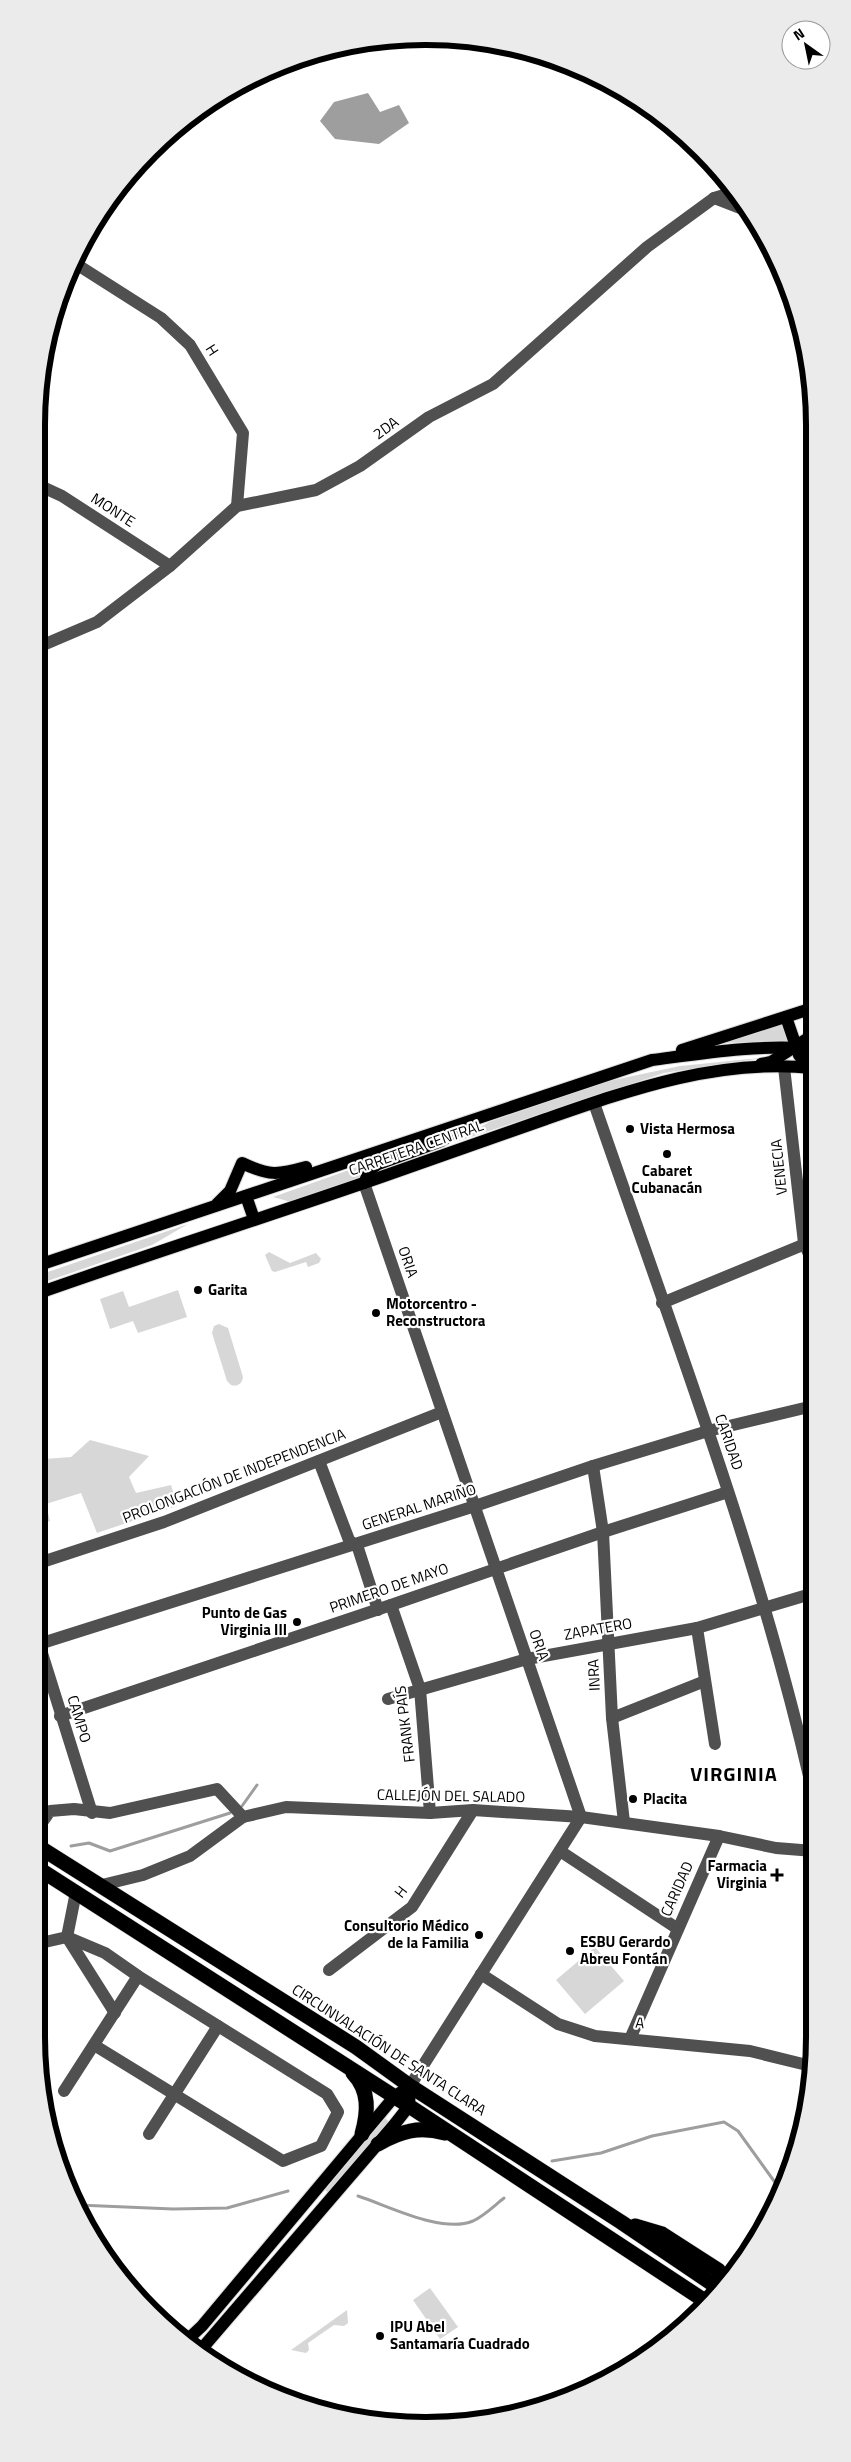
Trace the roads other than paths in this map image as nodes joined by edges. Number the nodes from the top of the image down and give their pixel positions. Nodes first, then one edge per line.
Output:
1 (727, 194) edge
2 (714, 198) junction
3 (736, 206) edge
4 (80, 266) edge
5 (45, 488) edge
6 (236, 506) junction
7 (170, 566) junction
8 (45, 644) edge
9 (806, 1010) edge
10 (786, 1017) junction
11 (806, 1040) edge
12 (796, 1047) junction
13 (806, 1048) edge
14 (652, 1060) junction
15 (806, 1063) edge
16 (784, 1067) junction
17 (806, 1068) edge
18 (708, 1071) junction
19 (594, 1103) junction
20 (481, 1117) junction
21 (336, 1166) junction
22 (364, 1183) junction
23 (246, 1196) junction
24 (210, 1208) junction
25 (254, 1219) junction
26 (806, 1222) edge
27 (806, 1244) edge
28 (45, 1263) edge
29 (45, 1291) edge
30 (662, 1303) junction
31 (806, 1408) edge
32 (442, 1412) junction
33 (708, 1432) junction
34 (319, 1461) junction
35 (593, 1466) junction
36 (728, 1492) junction
37 (475, 1506) junction
38 (603, 1532) junction
39 (354, 1544) junction
40 (45, 1561) edge
41 (496, 1568) junction
42 (806, 1595) edge
43 (391, 1605) junction
44 (766, 1607) junction
45 (378, 1610) junction
46 (697, 1628) junction
47 (45, 1639) edge
48 (609, 1644) junction
49 (527, 1659) junction
50 (45, 1667) edge
51 (705, 1681) junction
52 (420, 1690) junction
53 (388, 1699) dead end
54 (60, 1716) junction
55 (612, 1718) junction
56 (715, 1744) dead end
57 (806, 1766) edge
58 (473, 1810) junction
59 (92, 1812) junction
60 (430, 1813) junction
61 (243, 1817) junction
62 (581, 1817) junction
63 (45, 1818) edge
64 (624, 1822) junction
65 (718, 1836) junction
66 (45, 1850) edge
67 (806, 1850) edge
68 (560, 1851) junction
69 (45, 1872) edge
70 (102, 1885) junction
71 (76, 1892) junction
72 (678, 1929) junction
73 (67, 1937) junction
74 (45, 1942) edge
75 (329, 1970) dead end
76 (481, 1974) junction
77 (138, 1976) junction
78 (115, 2013) junction
79 (218, 2026) junction
80 (630, 2039) junction
81 (94, 2045) junction
82 (805, 2064) edge
83 (345, 2065) junction
84 (410, 2086) junction
85 (64, 2091) dead end
86 (175, 2094) junction
87 (394, 2097) junction
88 (409, 2106) junction
89 (149, 2134) dead end
90 (362, 2134) junction
91 (454, 2135) junction
92 (378, 2144) junction
93 (621, 2222) junction
94 (722, 2275) edge
95 (714, 2285) edge
96 (702, 2299) edge
97 (191, 2335) edge
98 (204, 2346) edge

1 - 2 street, 2DA
2 - 3 street
2 - 6 street, 2DA
4 - 6 street, H
5 - 7 street, MONTE
6 - 7 street
7 - 8 street
9 - 10 main road
10 - 12 main road
10 - 14 main road
11 - 12 main road
12 - 13 main road, CARRETERA CENTRAL
12 - 14 main road, CARRETERA CENTRAL
12 - 15 main road
12 - 18 main road
14 - 20 main road, CARRETERA CENTRAL
16 - 17 main road, CARRETERA CENTRAL
16 - 18 main road, CARRETERA CENTRAL
16 - 26 street, VENECIA
18 - 19 main road, CARRETERA CENTRAL
19 - 22 main road, CARRETERA CENTRAL
19 - 30 street, CARIDAD
20 - 21 main road, CARRETERA CENTRAL
20 - 22 main road
21 - 23 main road, CARRETERA CENTRAL
21 - 24 main road
22 - 25 main road, CARRETERA CENTRAL
22 - 32 street, ORIA
23 - 24 main road, CARRETERA CENTRAL
23 - 25 main road
24 - 28 main road, CARRETERA CENTRAL
25 - 29 main road, CARRETERA CENTRAL
27 - 30 street
30 - 33 street, CARIDAD
31 - 33 street, GENERAL MARIÑO
32 - 34 street, PROLONGACIÓN DE INDEPENDENCIA
32 - 37 street, ORIA
33 - 35 street, GENERAL MARIÑO
33 - 36 street, CARIDAD
34 - 39 street
34 - 40 street, PROLONGACIÓN DE INDEPENDENCIA
35 - 37 street, GENERAL MARIÑO
35 - 38 street, INRA
36 - 38 street, PRIMERO DE MAYO
36 - 44 street, CARIDAD
37 - 39 street, GENERAL MARIÑO
37 - 41 street, ORIA
38 - 41 street, PRIMERO DE MAYO
38 - 48 street, INRA
39 - 45 street
39 - 47 street, GENERAL MARIÑO
41 - 43 street, PRIMERO DE MAYO
41 - 49 street, ORIA
42 - 44 street, ZAPATERO
43 - 45 street, PRIMERO DE MAYO
43 - 52 street, FRANK PAÍS
44 - 46 street, ZAPATERO
44 - 57 street, CARIDAD
45 - 54 street, PRIMERO DE MAYO
46 - 48 street, ZAPATERO
46 - 51 street
48 - 49 street, ZAPATERO
48 - 55 street, INRA
49 - 52 street, ZAPATERO
49 - 62 street, ORIA
50 - 54 street, CAMPO
51 - 55 street
51 - 56 street
52 - 53 street, ZAPATERO
52 - 60 street, FRANK PAÍS
54 - 59 street, CAMPO
55 - 64 street, INRA
58 - 60 street, CALLEJÓN DEL SALADO
58 - 62 street, CALLEJÓN DEL SALADO
58 - 75 street, H
59 - 61 street
59 - 63 street
60 - 61 street, CALLEJÓN DEL SALADO
61 - 70 street, CALLEJÓN DEL SALADO
62 - 64 street, CALLEJÓN DEL SALADO
62 - 68 street
64 - 65 street, CALLEJÓN DEL SALADO
65 - 67 street, CALLEJÓN DEL SALADO
65 - 72 street, CARIDAD
66 - 70 highway, CIRCUNVALACIÓN DE SANTA CLARA
68 - 72 street
68 - 76 street
69 - 71 highway
70 - 84 highway, CIRCUNVALACIÓN DE SANTA CLARA
71 - 73 street
71 - 83 highway
72 - 80 street, CARIDAD
73 - 74 street
73 - 77 street
73 - 78 street
76 - 80 street, A
76 - 84 street
77 - 78 street
77 - 79 street
78 - 81 street
79 - 86 street
79 - 86 street
80 - 82 street, A
81 - 85 street
81 - 86 street
83 - 87 highway
83 - 90 highway
84 - 87 main road
84 - 88 main road
84 - 93 highway, CIRCUNVALACIÓN DE SANTA CLARA
86 - 89 street
87 - 88 highway
87 - 90 main road
88 - 91 highway
88 - 92 main road
90 - 97 main road
91 - 92 highway
91 - 96 highway
92 - 98 main road
93 - 94 highway
93 - 95 highway, CIRCUNVALACIÓN DE SANTA CLARA

